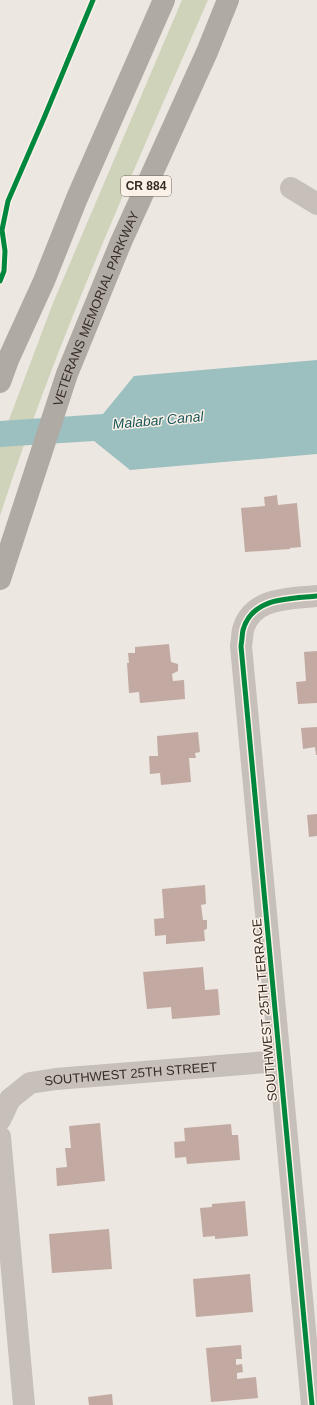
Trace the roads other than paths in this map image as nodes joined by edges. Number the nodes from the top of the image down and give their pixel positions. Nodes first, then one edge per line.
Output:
1 (164, 0) edge
2 (228, 0) edge
3 (291, 188) dead end
4 (317, 204) edge
5 (0, 382) edge
6 (0, 579) edge
7 (317, 596) edge
8 (280, 1061) junction
9 (0, 1120) edge
10 (0, 1137) edge
11 (24, 1405) edge
12 (312, 1405) edge

1 - 5 highway
2 - 6 highway, VETERANS MEMORIAL PARKWAY / CR 884
3 - 4 street
7 - 8 street, SOUTHWEST 25TH TERRACE
8 - 9 street, SOUTHWEST 25TH STREET
8 - 12 street, SOUTHWEST 25TH TERRACE
10 - 11 street

